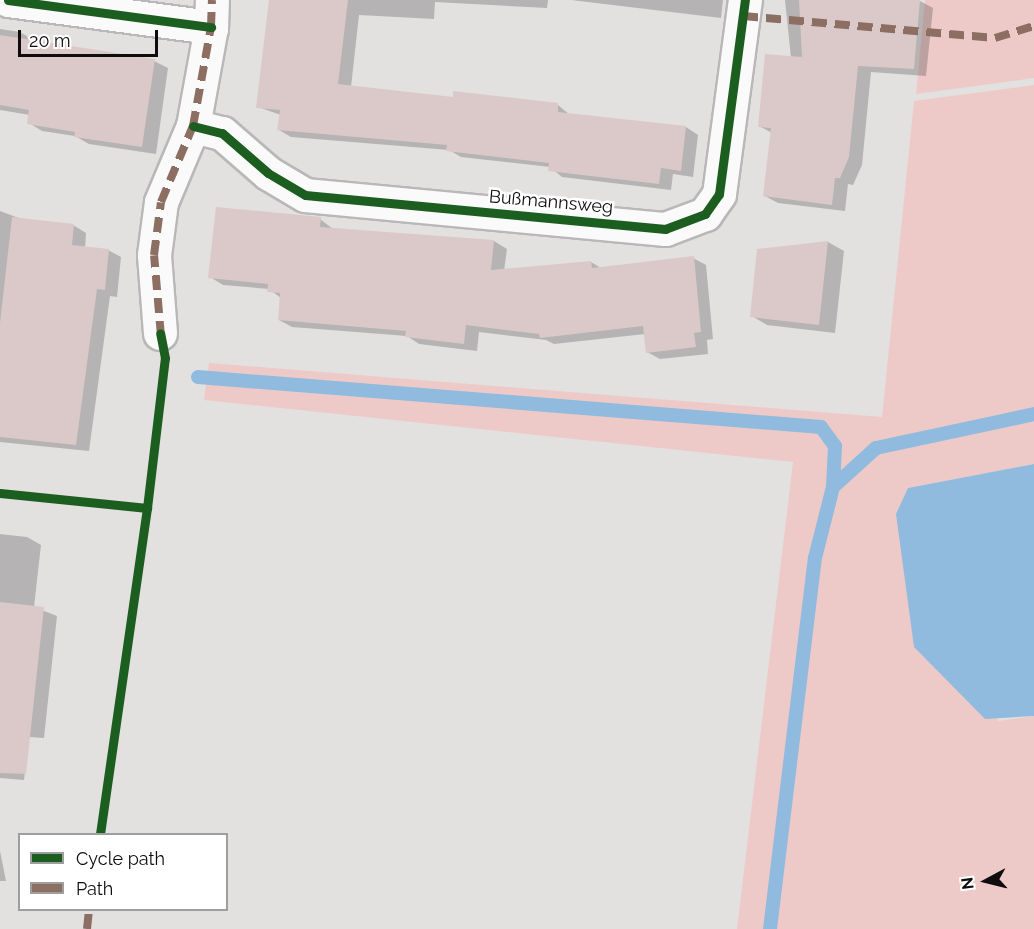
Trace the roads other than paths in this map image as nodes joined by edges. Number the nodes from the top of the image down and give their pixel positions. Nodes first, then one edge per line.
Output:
1 (8, 0) edge
2 (745, 0) edge
3 (211, 13) edge
4 (193, 126) junction
5 (160, 333) dead end

1 - 3 street
2 - 4 street, Bußmannsweg
3 - 4 street
4 - 5 street

